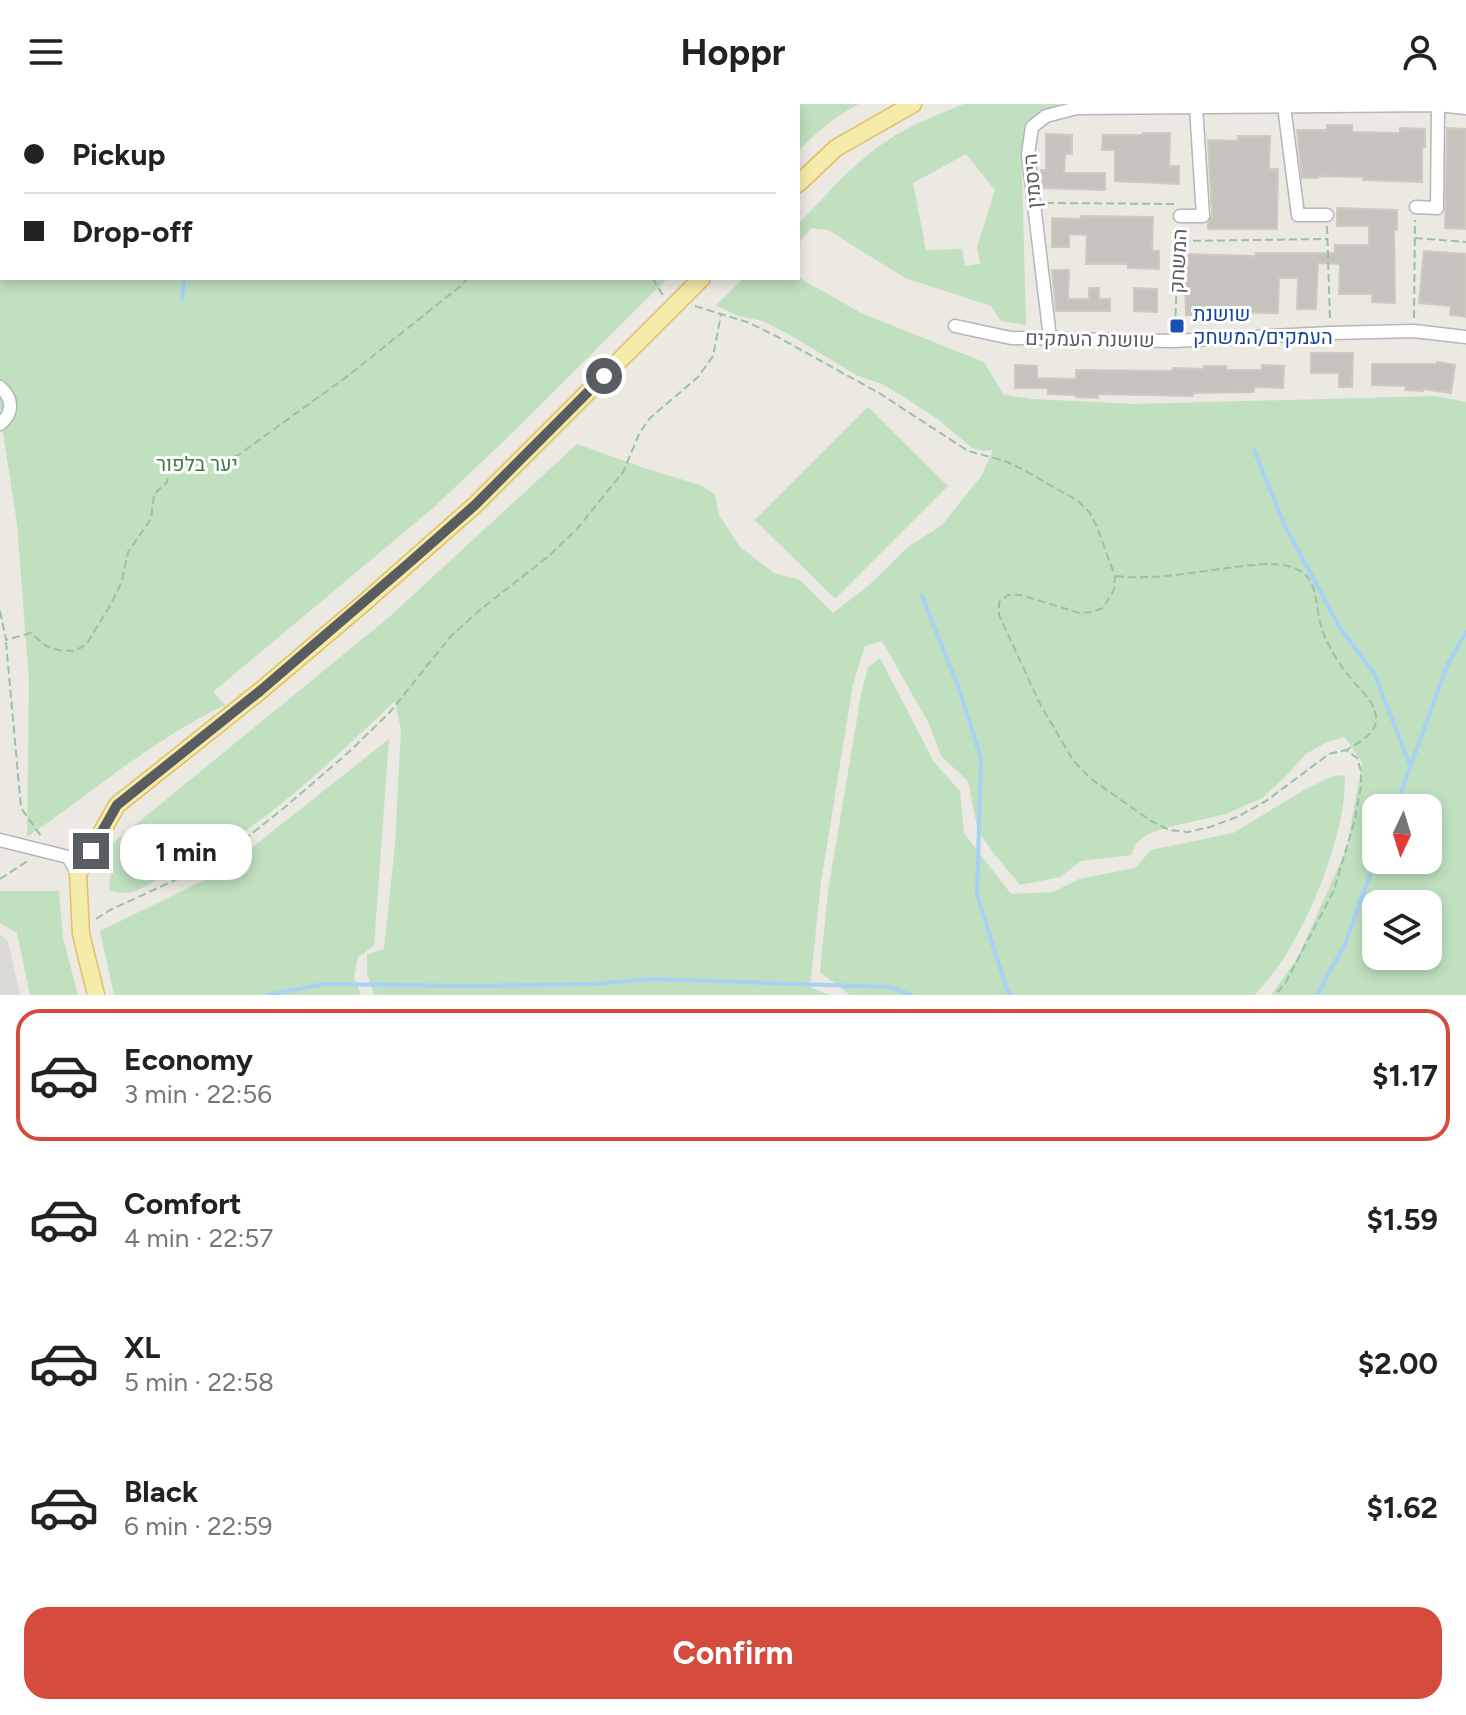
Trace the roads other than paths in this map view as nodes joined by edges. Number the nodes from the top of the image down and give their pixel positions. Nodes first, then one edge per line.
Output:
1 (913, 104) edge
2 (1438, 105) edge
3 (1284, 106) junction
4 (1196, 107) junction
5 (1466, 108) edge
6 (800, 182) edge
7 (1416, 207) road end
8 (1327, 215) road end
9 (1180, 216) road end
10 (700, 280) edge
11 (955, 326) dead end
12 (1466, 337) edge
13 (1050, 338) junction
14 (0, 387) edge
15 (0, 424) edge
16 (0, 840) edge
17 (78, 874) junction
18 (96, 995) edge

1 - 6 main road
2 - 3 street, היסמין
2 - 5 street, היסמין
2 - 7 street
3 - 4 street, היסמין
3 - 8 street
4 - 9 street, המשחק
4 - 13 street, היסמין
10 - 17 main road
11 - 13 street, שושנת העמקים
12 - 13 street, שושנת העמקים
14 - 15 street
16 - 17 street
17 - 18 main road

